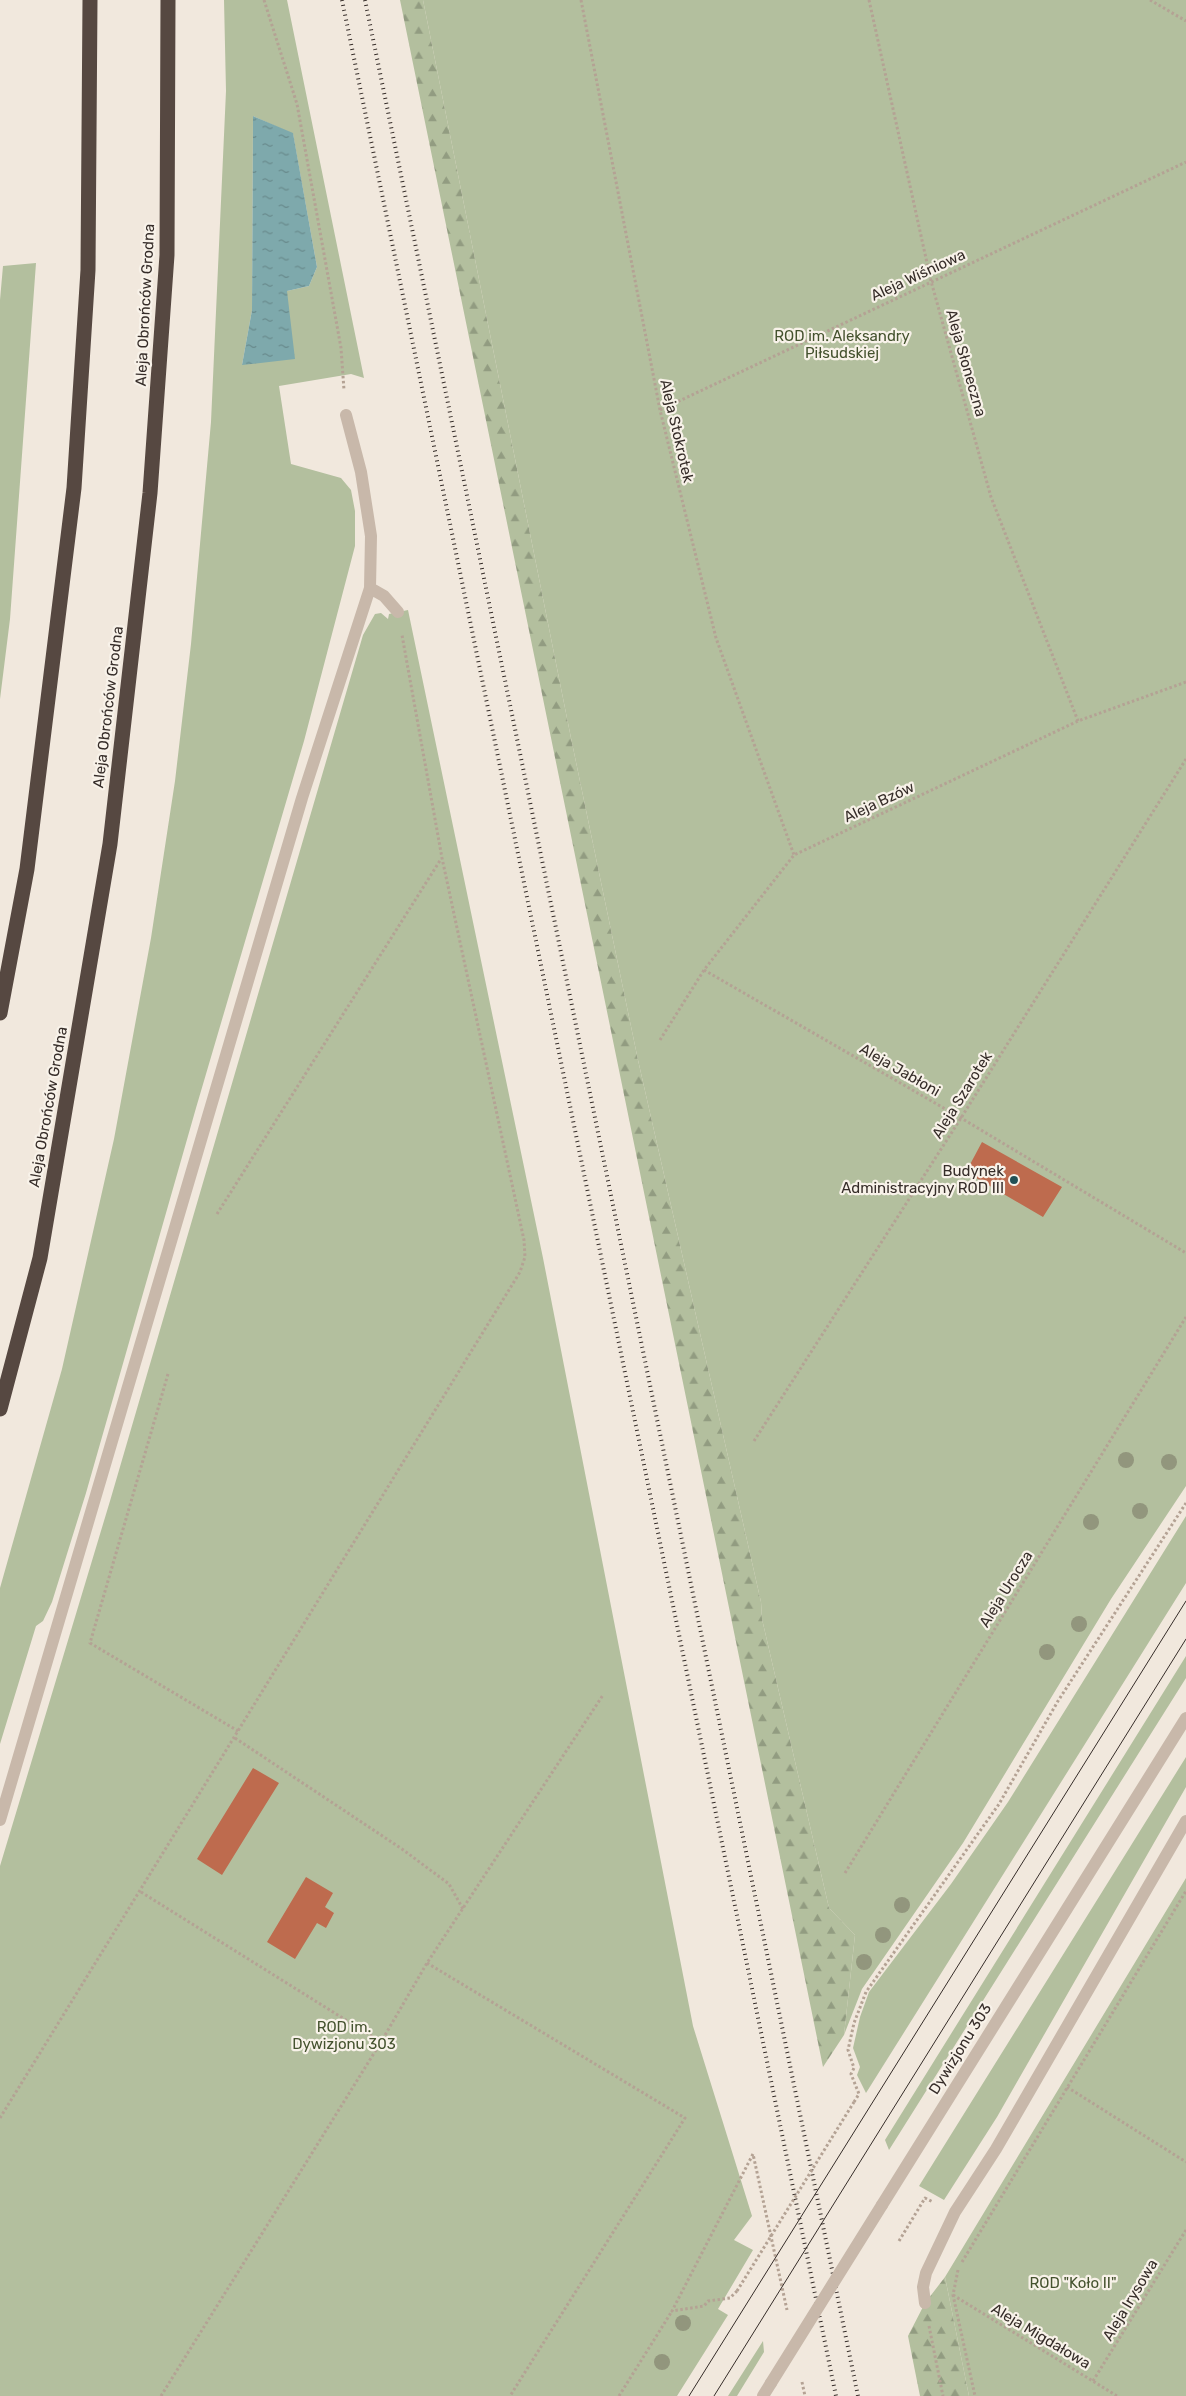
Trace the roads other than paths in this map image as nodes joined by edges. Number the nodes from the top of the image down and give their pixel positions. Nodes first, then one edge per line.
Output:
1 (90, 0) edge
2 (168, 0) edge
3 (346, 415) road end
4 (370, 588) junction
5 (398, 612) road end
6 (0, 1012) edge
7 (0, 1409) edge
8 (1186, 1718) edge
9 (0, 1820) edge
10 (1186, 1821) edge
11 (925, 2304) road end
12 (762, 2396) edge

1 - 6 highway
2 - 7 highway, Aleja Obrońców Grodna
3 - 4 street
4 - 5 street
4 - 9 street
8 - 12 street, Dywizjonu 303, bridge
10 - 11 street

